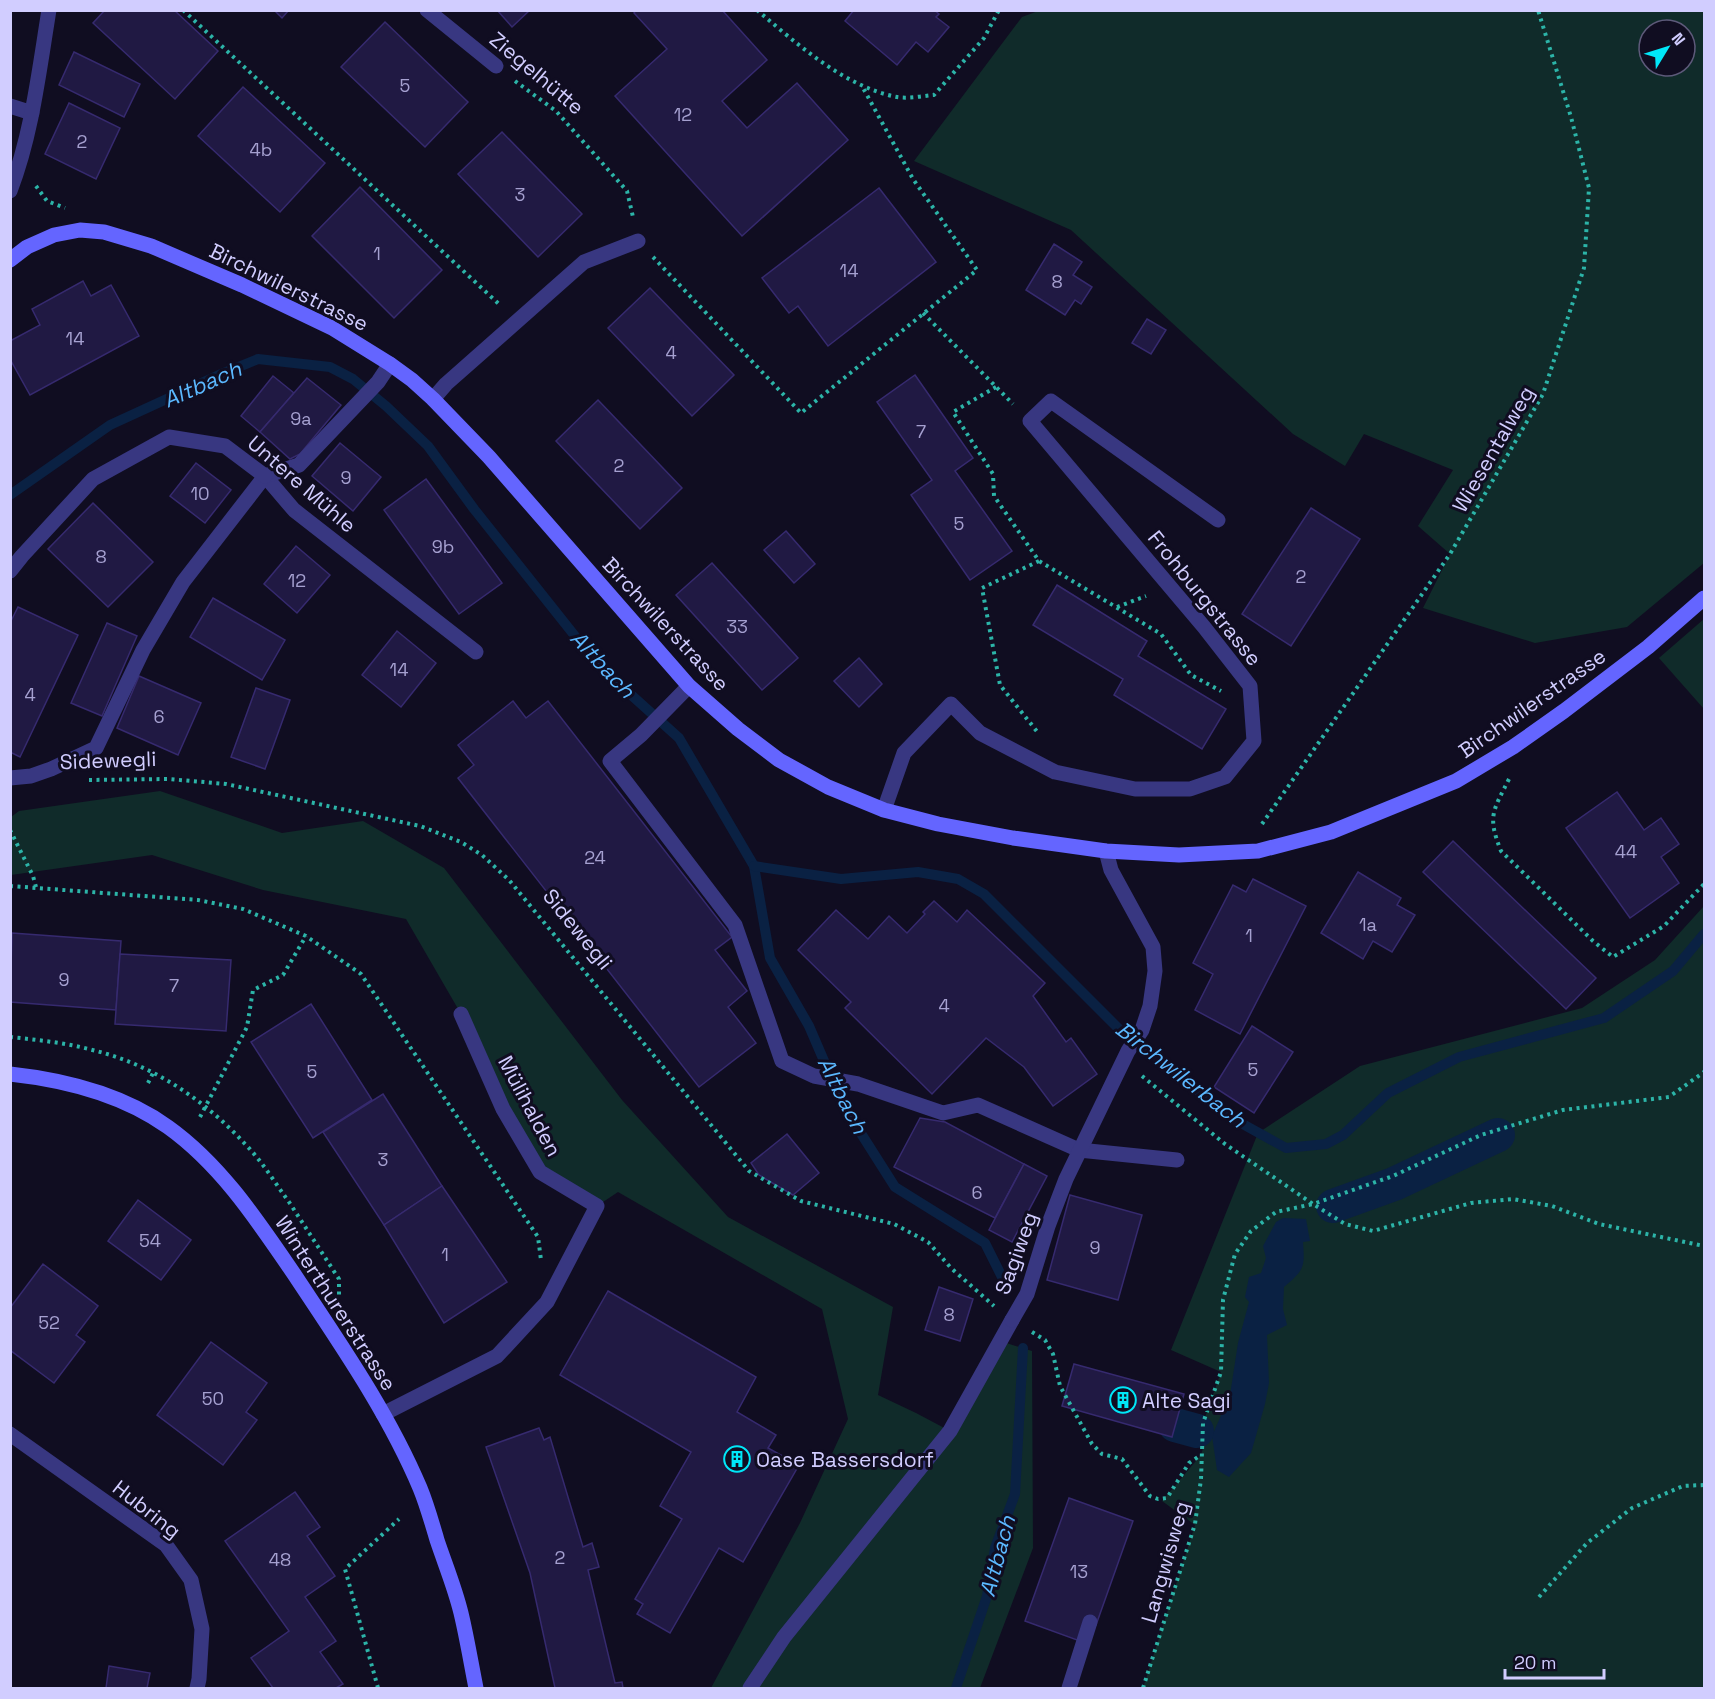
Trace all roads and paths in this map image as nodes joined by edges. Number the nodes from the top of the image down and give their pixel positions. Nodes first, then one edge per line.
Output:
1 (49, 10) edge
2 (183, 10) edge
3 (427, 10) edge
4 (757, 10) edge
5 (999, 10) edge
6 (1538, 10) edge
7 (496, 66) joint
8 (862, 86) junction
9 (10, 106) edge
10 (32, 113) junction
11 (20, 166) junction
12 (10, 191) edge
13 (66, 208) dead end
14 (638, 241) junction
15 (10, 260) edge
16 (923, 313) junction
17 (517, 322) junction
18 (390, 364) junction
19 (996, 387) junction
20 (433, 399) junction
21 (1030, 421) junction
22 (265, 476) junction
23 (1218, 520) dead end
24 (1039, 561) junction
25 (10, 571) edge
26 (1704, 598) edge
27 (476, 652) dead end
28 (690, 687) junction
29 (1252, 707) junction
30 (1513, 747) junction
31 (1055, 772) junction
32 (10, 778) edge
33 (83, 780) dead end
34 (884, 810) junction
35 (10, 830) edge
36 (1106, 851) junction
37 (1258, 851) junction
38 (1704, 884) edge
39 (10, 886) edge
40 (36, 887) junction
41 (306, 936) junction
42 (461, 1014) dead end
43 (1125, 1055) junction
44 (1704, 1072) edge
45 (153, 1073) dead end
46 (10, 1074) edge
47 (148, 1083) dead end
48 (200, 1117) dead end
49 (1079, 1150) junction
50 (1177, 1160) dead end
51 (1313, 1204) junction
52 (1704, 1246) edge
53 (547, 1302) junction
54 (1012, 1320) junction
55 (383, 1414) junction
56 (10, 1434) edge
57 (1201, 1455) junction
58 (1704, 1485) edge
59 (399, 1519) dead end
60 (1539, 1597) dead end
61 (1090, 1622) dead end
62 (197, 1689) edge
63 (378, 1689) edge
64 (476, 1689) edge
65 (750, 1689) edge
66 (1069, 1689) edge
67 (1143, 1689) edge

1 - 10 street
2 - 17 path
3 - 7 street, Ziegelhütte
4 - 8 path
5 - 8 path
6 - 37 path, Wiesentalweg
7 - 14 path, Ziegelhütte
8 - 16 path
9 - 10 street
10 - 11 street
11 - 12 street
11 - 13 path
14 - 16 path
14 - 17 street
15 - 18 street, Birchwilerstrasse
16 - 19 path
17 - 20 street
18 - 20 street, Birchwilerstrasse
18 - 22 street
19 - 21 path
19 - 24 path
20 - 28 street, Birchwilerstrasse
21 - 23 street
21 - 29 street, Frohburgstrasse
22 - 25 street, Untere Mühle
22 - 27 street, Untere Mühle
22 - 32 street, Sidewegli
24 - 29 path
24 - 31 path
26 - 30 street, Birchwilerstrasse
28 - 34 street, Birchwilerstrasse
28 - 49 street
29 - 31 street, Frohburgstrasse
30 - 37 street, Birchwilerstrasse
30 - 38 path
31 - 34 street, Frohburgstrasse
33 - 54 path, Sidewegli
34 - 36 street, Birchwilerstrasse
35 - 40 path
36 - 37 street, Birchwilerstrasse
36 - 43 street, Sagiweg
39 - 40 path
40 - 41 path
41 - 48 path
41 - 53 path
42 - 53 street, Mülihalden
43 - 49 street, Sagiweg
43 - 51 path
44 - 51 path, Langwisweg
45 - 47 path
46 - 55 street, Winterthurerstrasse
49 - 50 street
49 - 54 street, Sagiweg
51 - 52 path
51 - 57 path, Langwisweg
53 - 55 street, Mülihalden
54 - 57 path, Sidewegli
54 - 65 street, Sagiweg
55 - 64 street, Winterthurerstrasse
56 - 62 street, Hubring
57 - 67 path, Langwisweg
58 - 60 path
59 - 63 path
61 - 66 street

